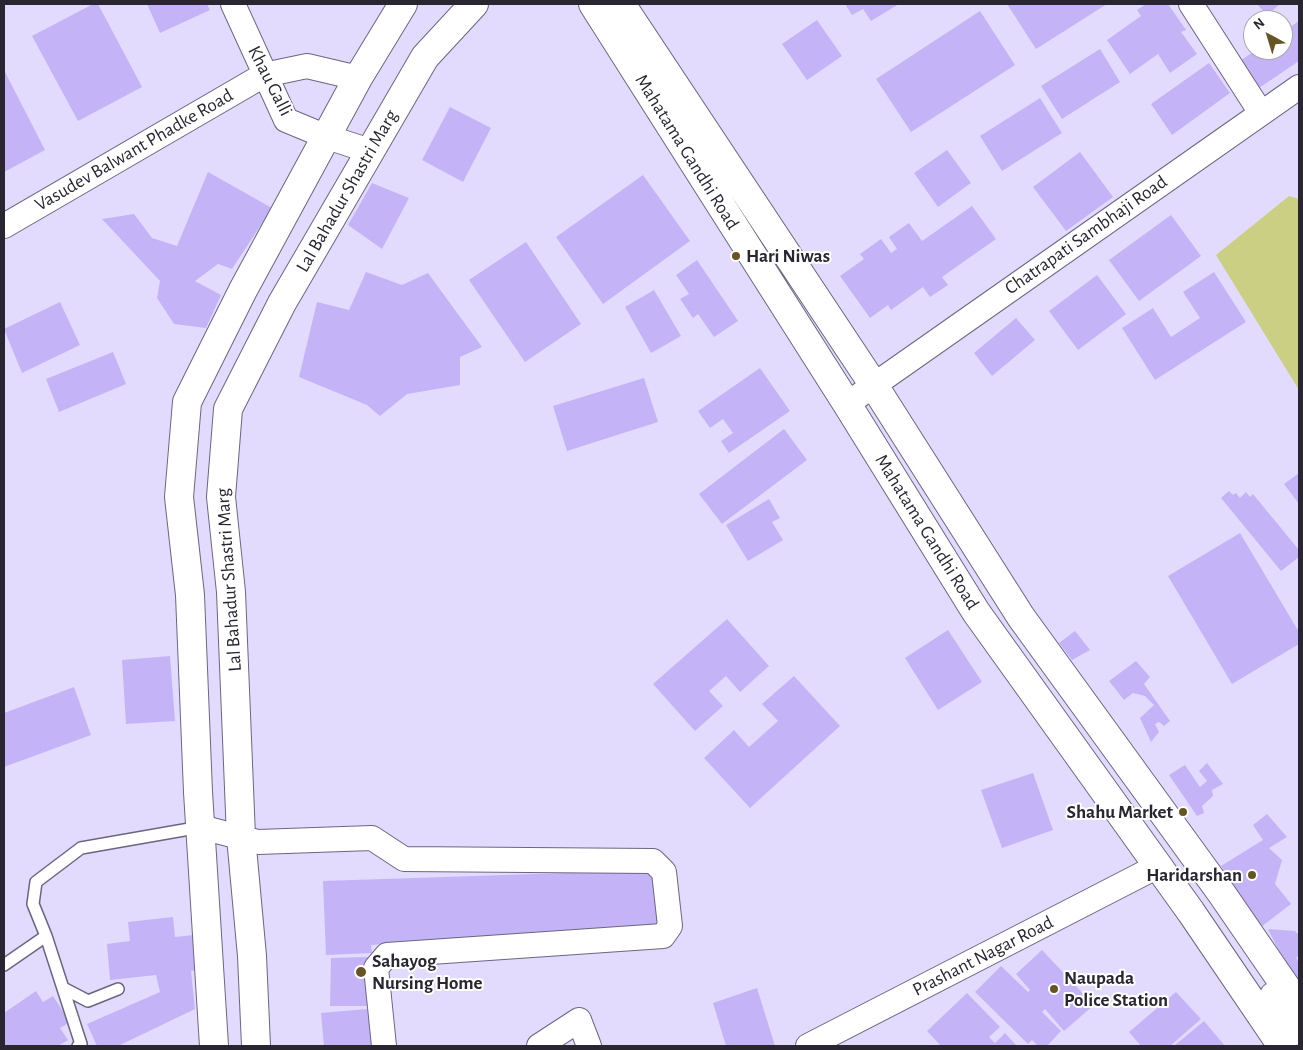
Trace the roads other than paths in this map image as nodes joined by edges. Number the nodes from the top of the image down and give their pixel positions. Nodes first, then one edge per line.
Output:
1 (233, 4) edge
2 (403, 4) edge
3 (474, 4) edge
4 (593, 4) edge
5 (620, 4) edge
6 (1191, 4) edge
7 (264, 75) junction
8 (358, 78) junction
9 (1299, 87) edge
10 (1261, 113) junction
11 (328, 137) junction
12 (370, 151) junction
13 (4, 226) edge
14 (873, 384) junction
15 (847, 404) junction
16 (201, 827) junction
17 (241, 837) junction
18 (1188, 846) junction
19 (1158, 866) junction
20 (1188, 876) junction
21 (46, 936) junction
22 (4, 965) edge
23 (63, 988) junction
24 (118, 989) dead end
25 (1299, 1006) edge
26 (1299, 1031) edge
27 (78, 1046) edge
28 (214, 1046) edge
29 (256, 1046) edge
30 (384, 1046) edge
31 (539, 1046) edge
32 (589, 1046) edge
33 (808, 1046) edge
34 (1282, 1046) edge

1 - 7 street, Khau Galli
2 - 8 main road
3 - 12 main road, Lal Bahadur Shastri Marg
4 - 15 main road, Mahatama Gandhi Road
5 - 14 main road, Mahatama Gandhi Road
6 - 10 street
7 - 8 street, Vasudev Balwant Phadke Road
7 - 11 street, Khau Galli
7 - 13 street, Vasudev Balwant Phadke Road
8 - 11 main road
9 - 10 street, Chatrapati Sambhaji Road
10 - 14 street, Chatrapati Sambhaji Road
11 - 12 street, Khau Galli
11 - 16 main road
12 - 17 main road, Lal Bahadur Shastri Marg
14 - 15 street, Chatrapati Sambhaji Road
14 - 18 main road, Mahatama Gandhi Road
15 - 19 main road, Mahatama Gandhi Road
16 - 17 street
16 - 21 lane
16 - 28 main road
17 - 29 main road, Lal Bahadur Shastri Marg
17 - 30 street
18 - 20 main road
18 - 25 main road, Mahatama Gandhi Road
19 - 20 main road
19 - 33 street, Prashant Nagar Road
19 - 34 main road, Mahatama Gandhi Road
20 - 26 main road
21 - 22 lane
21 - 23 lane
23 - 24 lane
23 - 27 lane
31 - 32 street

